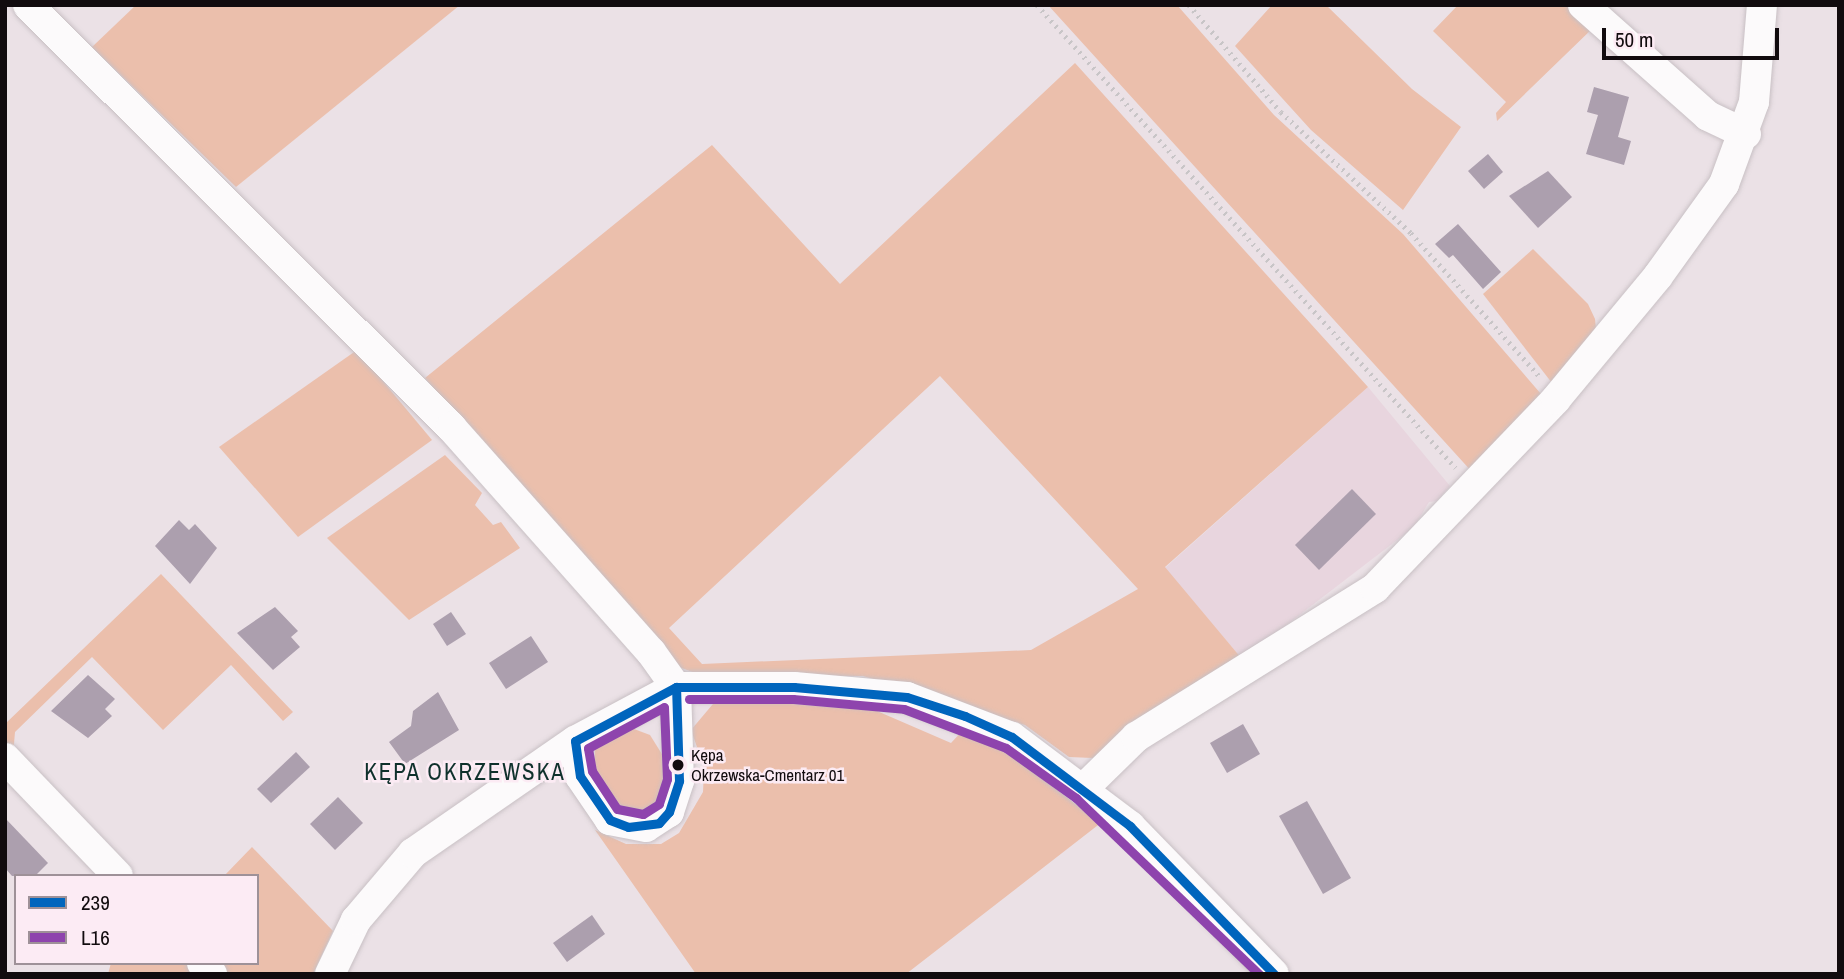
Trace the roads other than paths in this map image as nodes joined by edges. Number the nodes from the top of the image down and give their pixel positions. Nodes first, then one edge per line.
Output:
1 (28, 5) edge
2 (1583, 5) edge
3 (1762, 5) edge
4 (1746, 134) junction
5 (676, 687) junction
6 (575, 741) junction
7 (5, 758) edge
8 (1084, 788) junction
9 (116, 874) edge
10 (330, 974) edge
11 (1274, 974) edge

1 - 5 street
2 - 4 street
3 - 4 street
4 - 8 street
5 - 6 street
5 - 6 street
5 - 8 street
6 - 10 street
7 - 9 street
8 - 11 street

